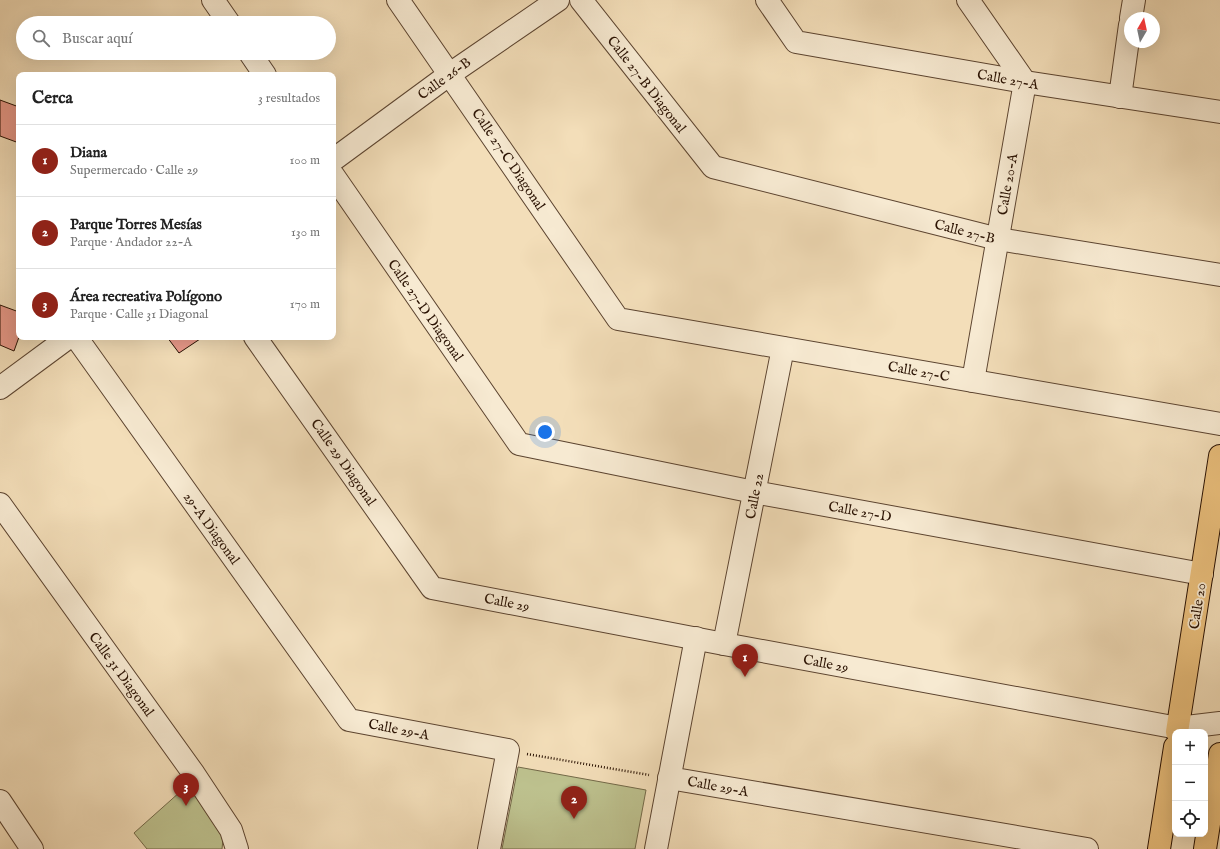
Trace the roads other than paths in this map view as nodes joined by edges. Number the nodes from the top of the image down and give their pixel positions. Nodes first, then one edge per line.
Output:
1 (213, 0) edge
2 (398, 0) edge
3 (558, 0) edge
4 (581, 0) edge
5 (767, 0) edge
6 (968, 0) edge
7 (1134, 0) edge
8 (1132, 12) edge
9 (224, 16) edge
10 (1127, 48) edge
11 (255, 60) edge
12 (263, 72) edge
13 (450, 74) junction
14 (1026, 82) junction
15 (1120, 97) junction
16 (1220, 112) edge
17 (336, 158) edge
18 (713, 167) joint
19 (336, 179) edge
20 (998, 239) junction
21 (1220, 275) edge
22 (618, 319) joint
23 (65, 340) edge
24 (78, 340) edge
25 (257, 340) edge
26 (783, 348) junction
27 (973, 381) junction
28 (0, 388) edge
29 (1220, 424) edge
30 (519, 444) joint
31 (1220, 456) edge
32 (754, 492) junction
33 (0, 504) edge
34 (1202, 574) junction
35 (432, 588) joint
36 (696, 638) junction
37 (724, 644) junction
38 (349, 720) joint
39 (1220, 723) edge
40 (1178, 729) edge
41 (1200, 729) edge
42 (1172, 735) edge
43 (1220, 754) edge
44 (1172, 765) edge
45 (669, 778) junction
46 (0, 801) edge
47 (32, 849) edge
48 (237, 849) edge
49 (489, 849) edge
50 (656, 849) edge
51 (1087, 849) edge
52 (1159, 849) edge
53 (1205, 849) edge

1 - 9 street
2 - 13 street, Calle 27-C Diagonal
3 - 13 street, Calle 26-B
4 - 18 street, Calle 27-B Diagonal
5 - 14 street, Calle 27-A
6 - 14 street
7 - 8 street
10 - 15 street
11 - 12 street
13 - 17 street, Calle 26-B
13 - 22 street, Calle 27-C Diagonal
14 - 15 street, Calle 27-A
14 - 20 street, Calle 20-A
15 - 16 street, Calle 27-A
18 - 20 street, Calle 27-B
19 - 30 street, Calle 27-D Diagonal
20 - 21 street, Calle 27-B
20 - 27 street, Calle 20-A
22 - 26 street, Calle 27-C
23 - 28 street
24 - 38 street, 29-A Diagonal
25 - 35 street, Calle 29 Diagonal
26 - 27 street, Calle 27-C
26 - 32 street, Calle 22
27 - 29 street, Calle 27-C
30 - 32 street, Calle 27-D
31 - 34 main road, Calle 20
32 - 34 street, Calle 27-D
32 - 37 street, Calle 22
33 - 48 street, Calle 31 Diagonal
34 - 40 main road, Calle 20
35 - 36 street, Calle 29
36 - 37 street, Calle 29
36 - 45 street
37 - 42 street, Calle 29
38 - 49 street, Calle 29-A
39 - 41 street, Calle 29
43 - 53 main road
44 - 52 main road, Calle 20
45 - 50 street
45 - 51 street, Calle 29-A
46 - 47 street

